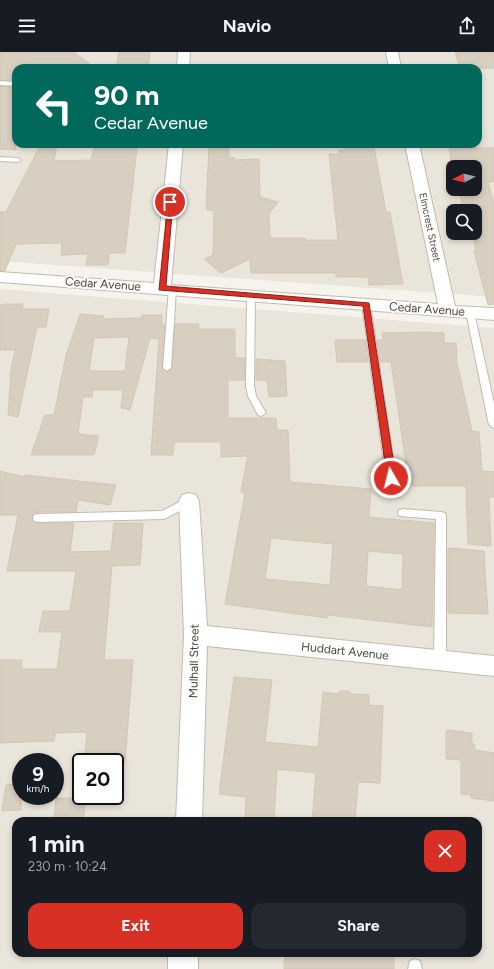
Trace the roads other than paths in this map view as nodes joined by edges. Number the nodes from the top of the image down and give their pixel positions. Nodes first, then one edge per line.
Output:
1 (184, 52) edge
2 (392, 52) edge
3 (183, 64) edge
4 (394, 64) edge
5 (0, 83) edge
6 (12, 84) edge
7 (176, 148) edge
8 (413, 148) edge
9 (0, 159) edge
10 (18, 160) dead end
11 (0, 277) edge
12 (167, 289) junction
13 (251, 295) junction
14 (366, 304) junction
15 (448, 311) junction
16 (470, 312) junction
17 (494, 314) edge
18 (167, 368) dead end
19 (261, 413) dead end
20 (494, 425) edge
21 (391, 478) dead end
22 (189, 500) joint
23 (403, 513) dead end
24 (38, 518) dead end
25 (196, 635) junction
26 (440, 661) junction
27 (494, 666) edge
28 (189, 817) edge
29 (183, 957) edge
30 (183, 969) edge

1 - 3 street
2 - 4 street
5 - 6 lane
7 - 12 street
8 - 15 street, Elmcrest Street
9 - 10 lane
11 - 12 street, Cedar Avenue
12 - 13 street, Cedar Avenue
12 - 18 lane
13 - 14 street, Cedar Avenue
13 - 19 lane
14 - 15 street, Cedar Avenue
14 - 21 lane
15 - 16 street, Cedar Avenue
16 - 17 street, Cedar Avenue
16 - 20 lane
22 - 24 lane
22 - 25 street, Mulhall Street
23 - 26 lane
25 - 26 street, Huddart Avenue
25 - 28 street, Mulhall Street
26 - 27 street, Huddart Avenue
29 - 30 street

